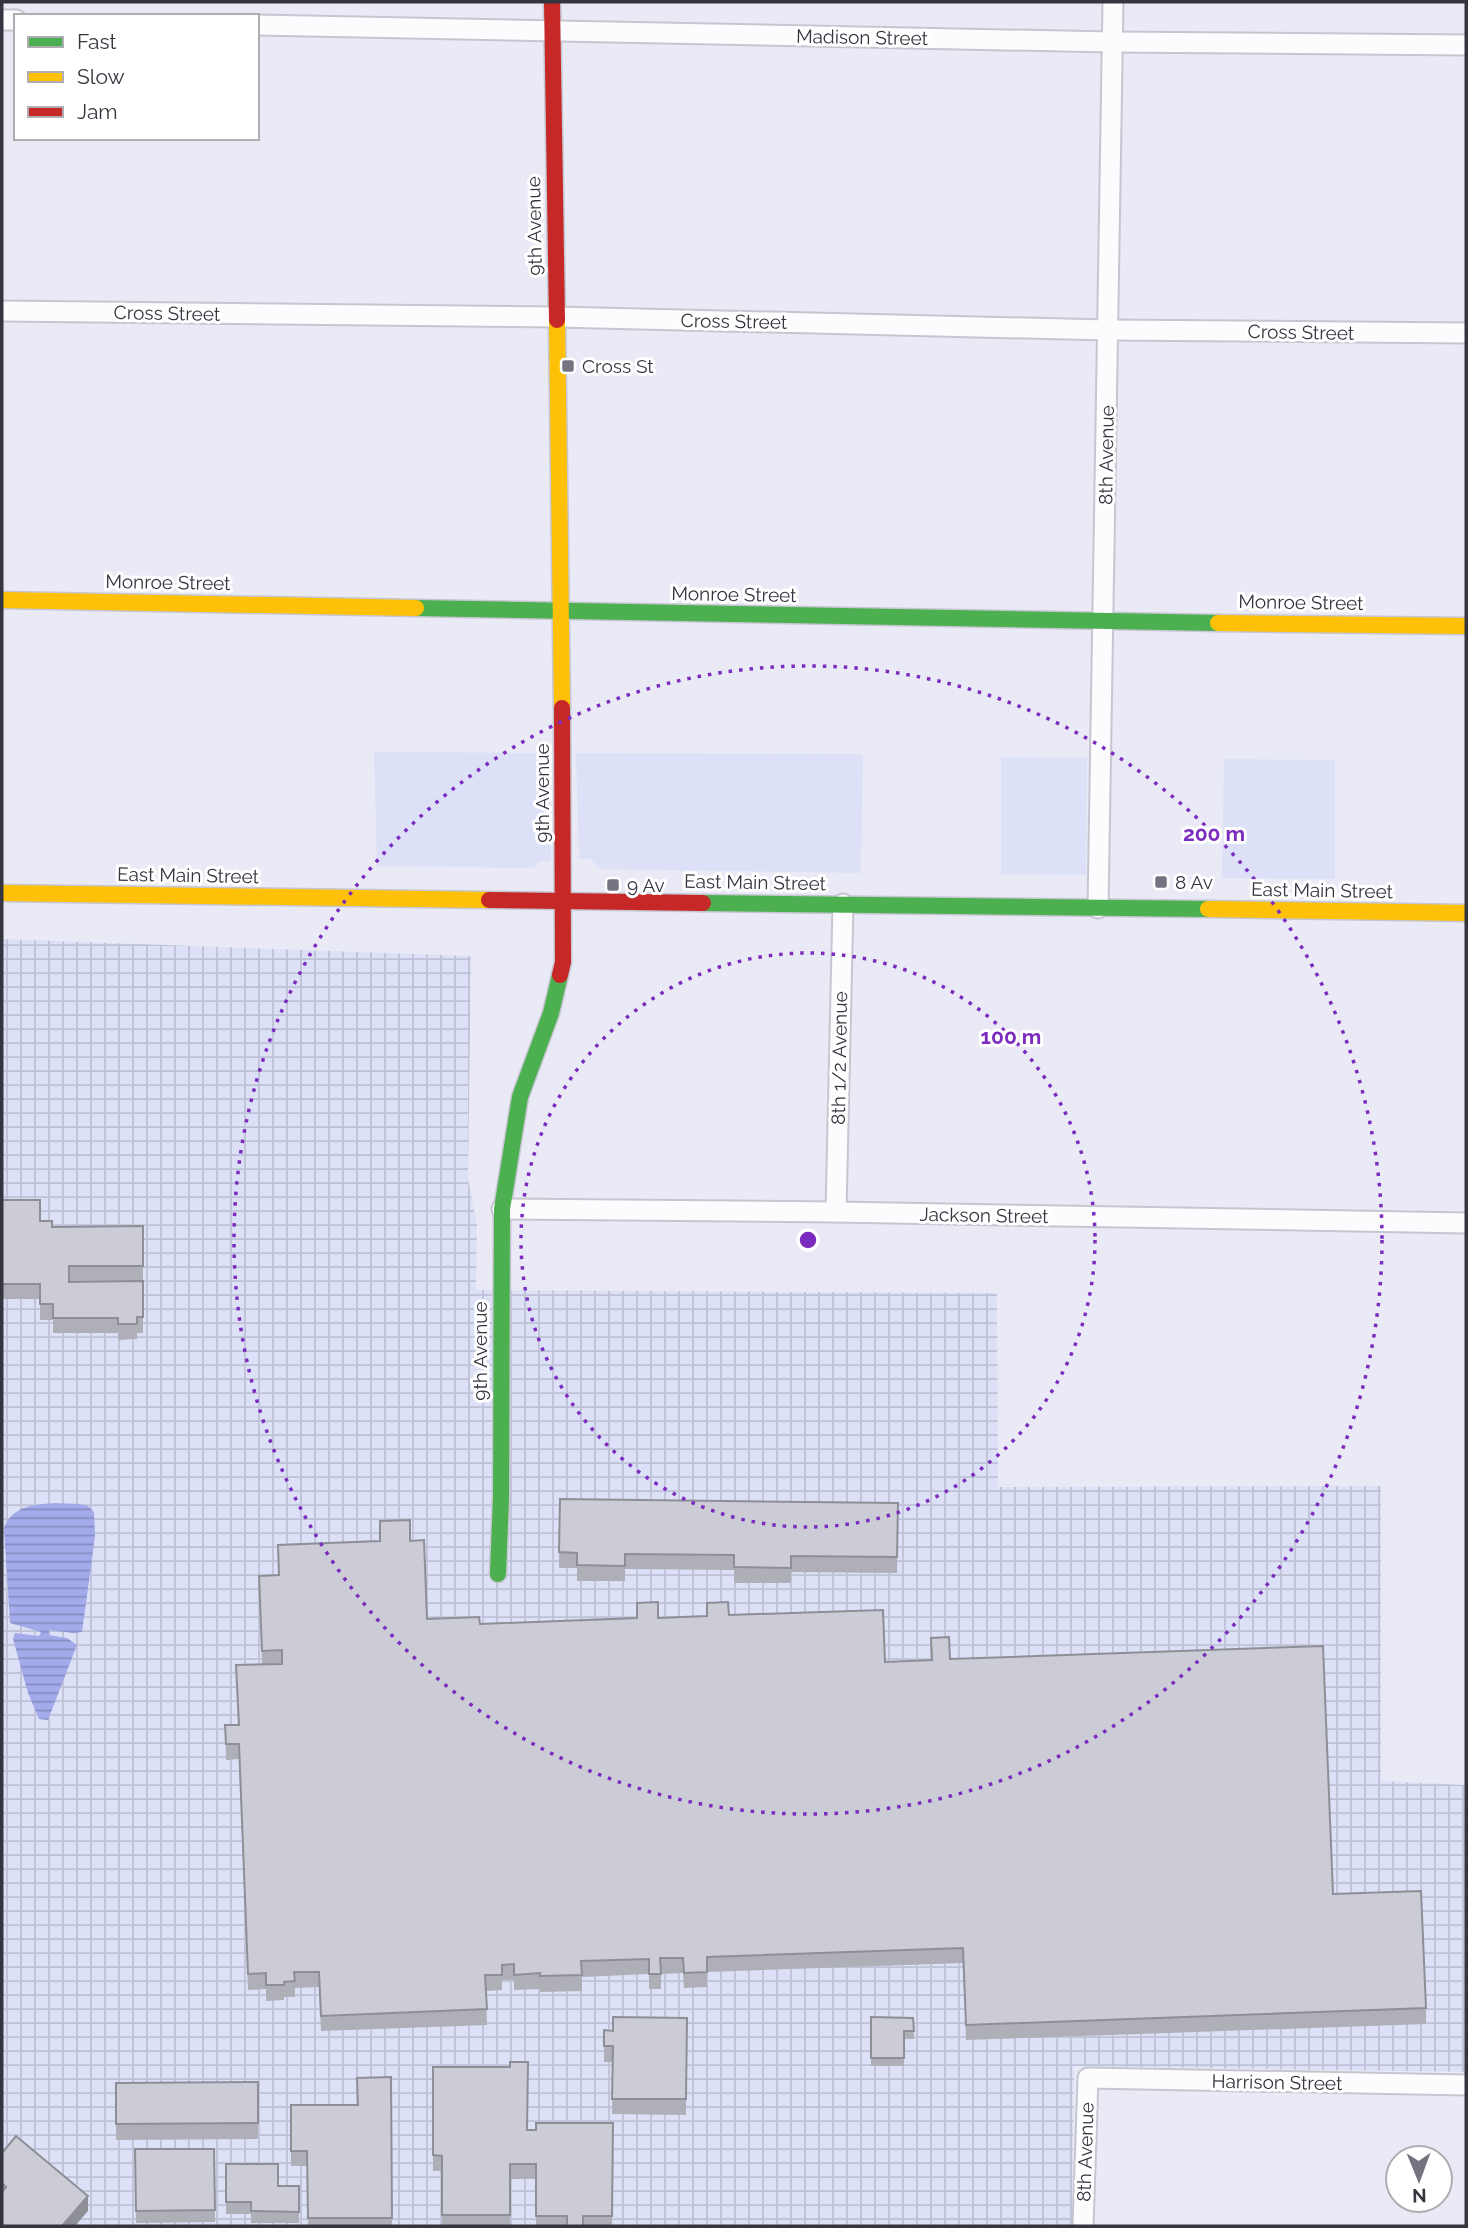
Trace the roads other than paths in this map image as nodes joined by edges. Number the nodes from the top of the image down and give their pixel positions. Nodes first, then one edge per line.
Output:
1 (552, 2) edge
2 (1113, 2) edge
3 (259, 25) edge
4 (552, 32) junction
5 (1112, 42) junction
6 (1466, 45) edge
7 (2, 311) edge
8 (556, 317) junction
9 (1108, 330) junction
10 (1466, 333) edge
11 (2, 600) edge
12 (561, 612) junction
13 (1104, 621) junction
14 (1466, 626) edge
15 (2, 893) edge
16 (564, 901) junction
17 (843, 904) junction
18 (1098, 908) junction
19 (1466, 913) edge
20 (502, 1209) junction
21 (836, 1212) junction
22 (1466, 1223) edge
23 (498, 1574) dead end
24 (1087, 2078) joint
25 (1466, 2085) edge
26 (1083, 2226) edge

1 - 4 street, 9th Avenue
2 - 5 street, 8th Avenue
3 - 4 street, Madison Street
4 - 5 street, Madison Street
4 - 8 street, 9th Avenue
5 - 6 street, Madison Street
5 - 9 street, 8th Avenue
7 - 8 street, Cross Street
8 - 9 street, Cross Street
8 - 12 street, 9th Avenue
9 - 10 street, Cross Street
9 - 13 street, 8th Avenue
11 - 12 street, Monroe Street
12 - 13 street, Monroe Street
12 - 16 street, 9th Avenue
13 - 14 street, Monroe Street
13 - 18 street, 8th Avenue
15 - 16 street, East Main Street
16 - 17 street, East Main Street
16 - 20 street, 9th Avenue
17 - 18 street, East Main Street
17 - 21 street, 8th 1/2 Avenue
18 - 19 street, East Main Street
20 - 21 street, Jackson Street
20 - 23 street, 9th Avenue
21 - 22 street, Jackson Street
24 - 25 street, Harrison Street
24 - 26 street, 8th Avenue

